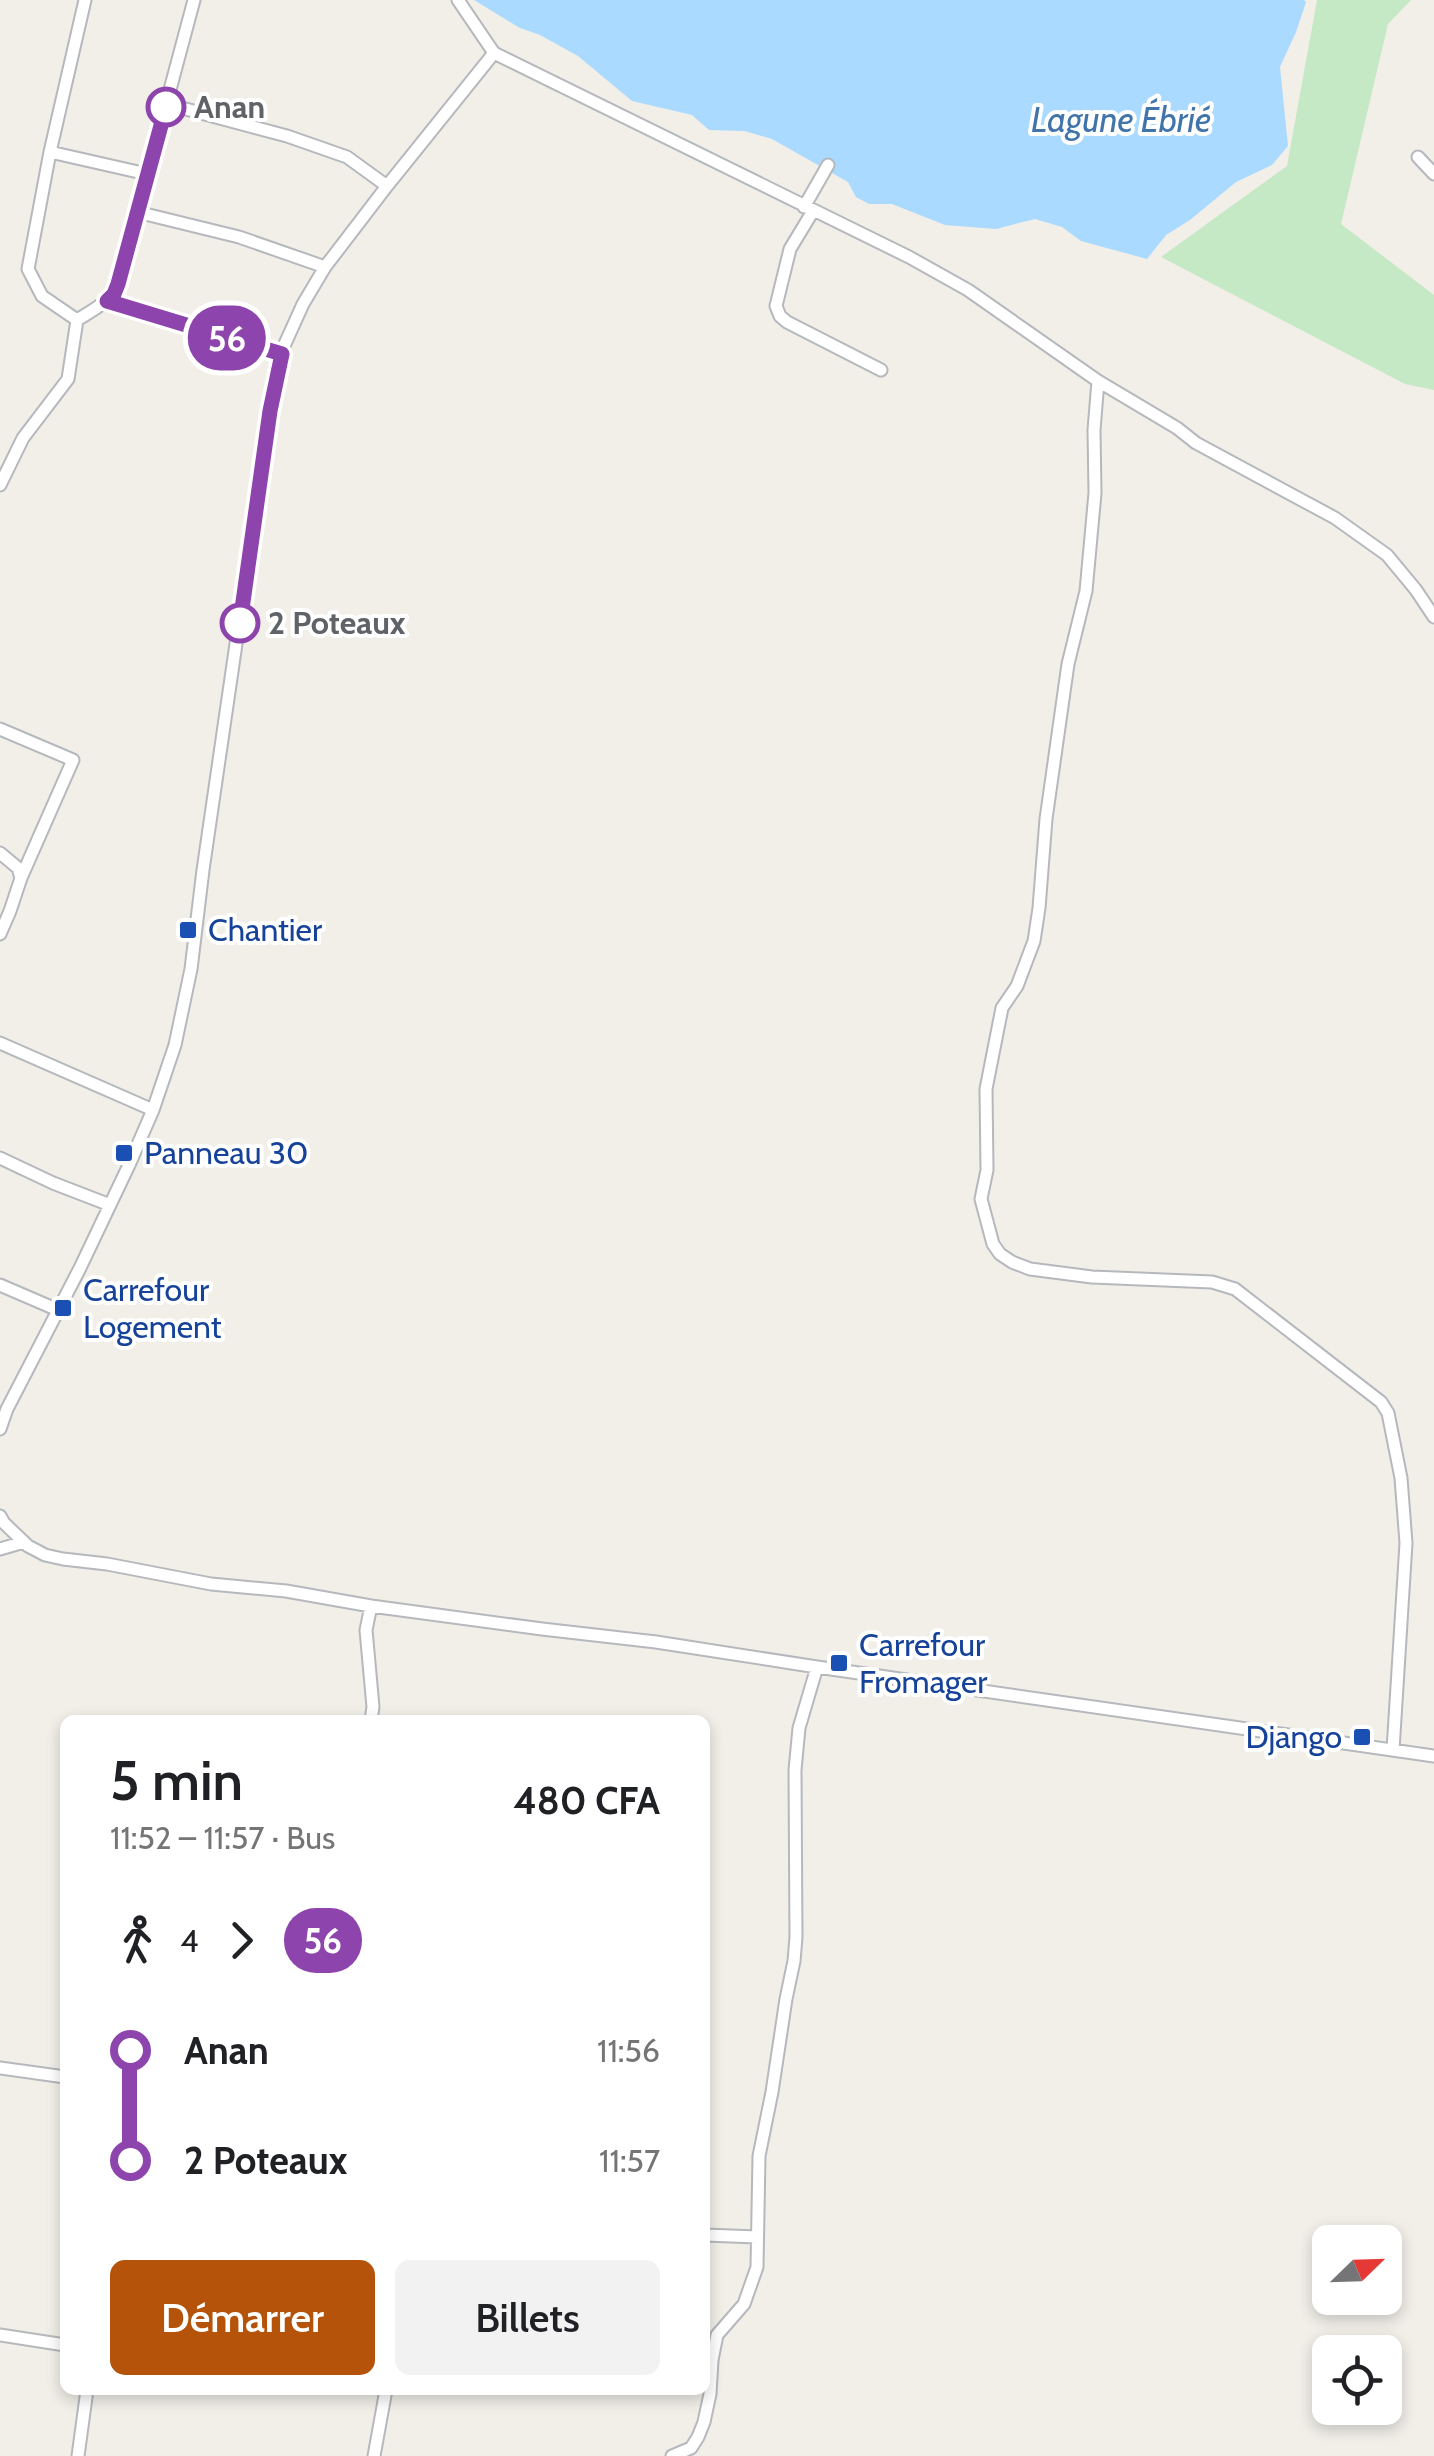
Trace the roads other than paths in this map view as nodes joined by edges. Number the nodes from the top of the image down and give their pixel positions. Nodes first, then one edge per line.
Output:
1 (85, 0) edge
2 (194, 0) edge
3 (458, 0) edge
4 (494, 53) junction
5 (166, 104) junction
6 (50, 152) junction
7 (1418, 157) dead end
8 (828, 165) dead end
9 (147, 174) junction
10 (1434, 174) edge
11 (387, 186) junction
12 (808, 209) junction
13 (137, 212) junction
14 (325, 267) junction
15 (107, 301) junction
16 (77, 320) junction
17 (282, 354) junction
18 (881, 370) dead end
19 (1098, 380) junction
20 (0, 485) edge
21 (1434, 618) edge
22 (0, 730) edge
23 (0, 853) edge
24 (20, 878) junction
25 (0, 934) edge
26 (0, 1043) edge
27 (153, 1110) junction
28 (0, 1158) edge
29 (110, 1205) junction
30 (0, 1285) edge
31 (58, 1310) junction
32 (0, 1428) edge
33 (0, 1516) edge
34 (24, 1542) junction
35 (0, 1548) edge
36 (371, 1606) junction
37 (817, 1667) junction
38 (372, 1715) edge
39 (1393, 1750) junction
40 (1434, 1756) edge
41 (0, 2068) edge
42 (60, 2076) edge
43 (710, 2235) edge
44 (757, 2237) junction
45 (0, 2335) edge
46 (60, 2344) edge
47 (710, 2394) edge
48 (86, 2395) edge
49 (385, 2395) edge
50 (710, 2395) edge
51 (78, 2456) edge
52 (374, 2456) edge
53 (672, 2456) edge

1 - 6 street
2 - 5 street
3 - 4 street
4 - 11 street
4 - 12 street
5 - 9 street
5 - 11 street
6 - 9 street
6 - 16 street
7 - 10 street
8 - 12 street
9 - 13 street
11 - 14 street
12 - 18 street
12 - 19 street
13 - 14 street
13 - 15 street
14 - 17 street
15 - 16 street
15 - 17 street
16 - 20 street
17 - 27 street
19 - 21 street
19 - 39 street
22 - 24 street
23 - 24 street
24 - 25 street
26 - 27 street
27 - 29 street
28 - 29 street
29 - 31 street
30 - 31 street
31 - 32 street
33 - 34 street
34 - 35 street
34 - 36 street
36 - 37 street
36 - 38 street
37 - 39 street
37 - 44 street
39 - 40 street
41 - 42 street
43 - 44 street
44 - 47 street
45 - 46 street
48 - 51 street
49 - 52 street
50 - 53 street

